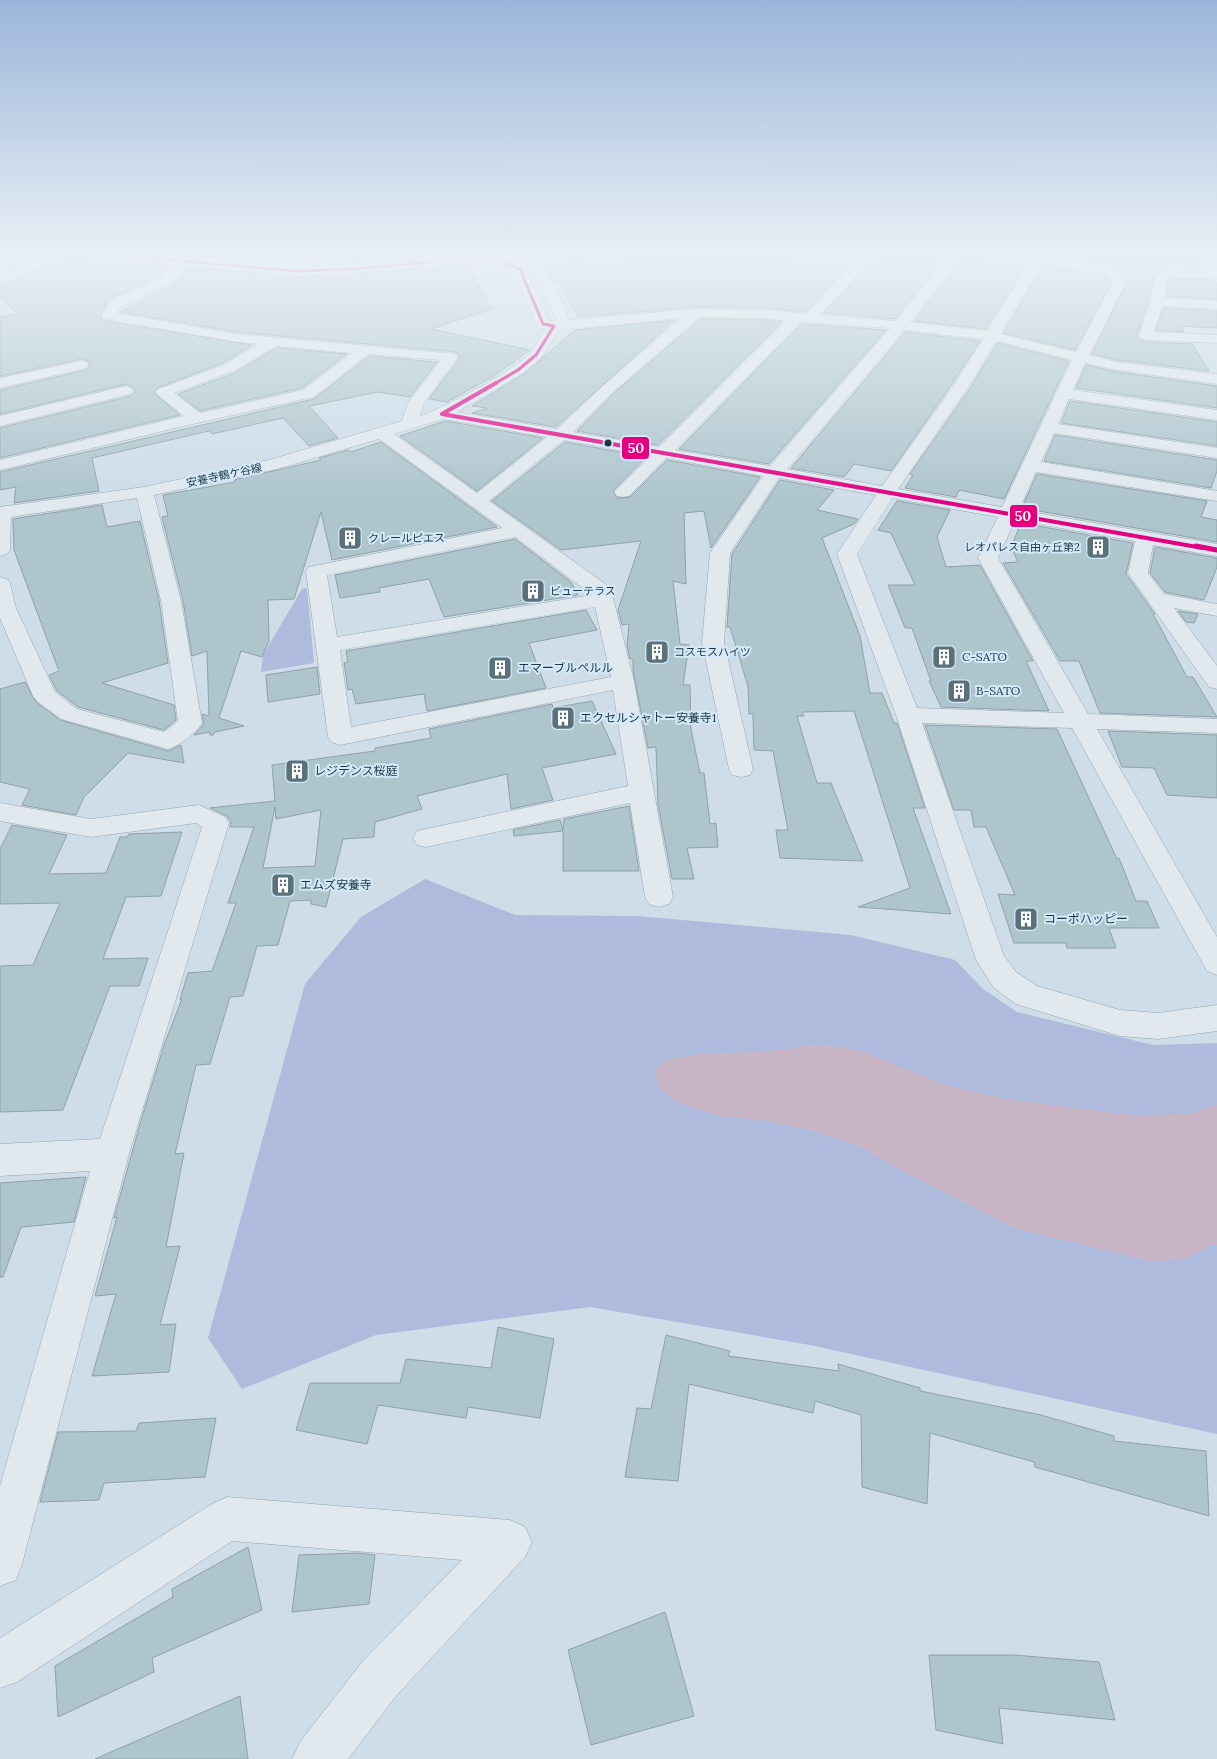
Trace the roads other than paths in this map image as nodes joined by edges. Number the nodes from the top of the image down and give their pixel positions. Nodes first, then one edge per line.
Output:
1 (220, 335) edge
2 (548, 335) edge
3 (670, 335) edge
4 (786, 335) edge
5 (891, 335) edge
6 (984, 335) edge
7 (1092, 335) edge
8 (1146, 335) edge
9 (992, 336) junction
10 (1217, 339) edge
11 (272, 342) junction
12 (364, 350) junction
13 (1080, 358) junction
14 (81, 365) dead end
15 (1217, 379) edge
16 (0, 383) edge
17 (126, 391) dead end
18 (1065, 394) junction
19 (442, 414) junction
20 (1217, 415) edge
21 (197, 418) junction
22 (0, 422) edge
23 (410, 423) junction
24 (1048, 428) junction
25 (383, 434) junction
26 (562, 434) junction
27 (661, 452) junction
28 (1217, 453) edge
29 (0, 465) edge
30 (1031, 466) junction
31 (774, 472) junction
32 (144, 492) junction
33 (623, 492) dead end
34 (886, 492) junction
35 (1217, 496) edge
36 (477, 502) junction
37 (1008, 512) junction
38 (1, 513) edge
39 (517, 531) junction
40 (1145, 538) junction
41 (0, 550) edge
42 (1217, 550) edge
43 (0, 583) edge
44 (604, 599) junction
45 (1157, 599) junction
46 (1217, 610) edge
47 (328, 645) junction
48 (1215, 677) edge
49 (623, 681) junction
50 (908, 714) junction
51 (1081, 721) junction
52 (1217, 726) edge
53 (741, 768) dead end
54 (641, 792) junction
55 (2, 816) edge
56 (426, 838) dead end
57 (659, 897) dead end
58 (1217, 963) edge
59 (1217, 1018) edge
60 (112, 1154) junction
61 (0, 1160) edge
62 (0, 1564) edge
63 (0, 1665) edge
64 (317, 1759) edge

1 - 11 street
2 - 19 street
3 - 26 street
4 - 27 street
5 - 31 street
6 - 9 street
7 - 13 street
8 - 10 street
9 - 13 street
9 - 34 street
11 - 12 street
11 - 21 street
12 - 21 street
12 - 23 street
13 - 15 street
13 - 18 street
14 - 16 street
17 - 22 street
18 - 20 street
18 - 24 street
19 - 23 street, 安養寺鶴ケ谷線
19 - 26 street
21 - 29 street
23 - 25 street, 安養寺鶴ケ谷線
24 - 28 street
24 - 30 street
25 - 32 street, 安養寺鶴ケ谷線
25 - 36 street
26 - 27 street
26 - 36 street
27 - 31 street
27 - 33 street
30 - 35 street
30 - 37 street
31 - 34 street
31 - 53 street
32 - 38 street, 安養寺鶴ケ谷線
32 - 43 street
34 - 37 street
34 - 50 street
36 - 39 street
37 - 40 street
37 - 51 street
38 - 41 street
39 - 44 street
39 - 47 street
40 - 42 street
40 - 45 street
44 - 47 street
44 - 49 street
45 - 46 street
45 - 48 street
47 - 49 street
49 - 54 street
50 - 51 street
50 - 59 street
51 - 52 street
51 - 58 street
54 - 56 street
54 - 57 street
55 - 60 street
60 - 61 street
60 - 62 street
63 - 64 street

